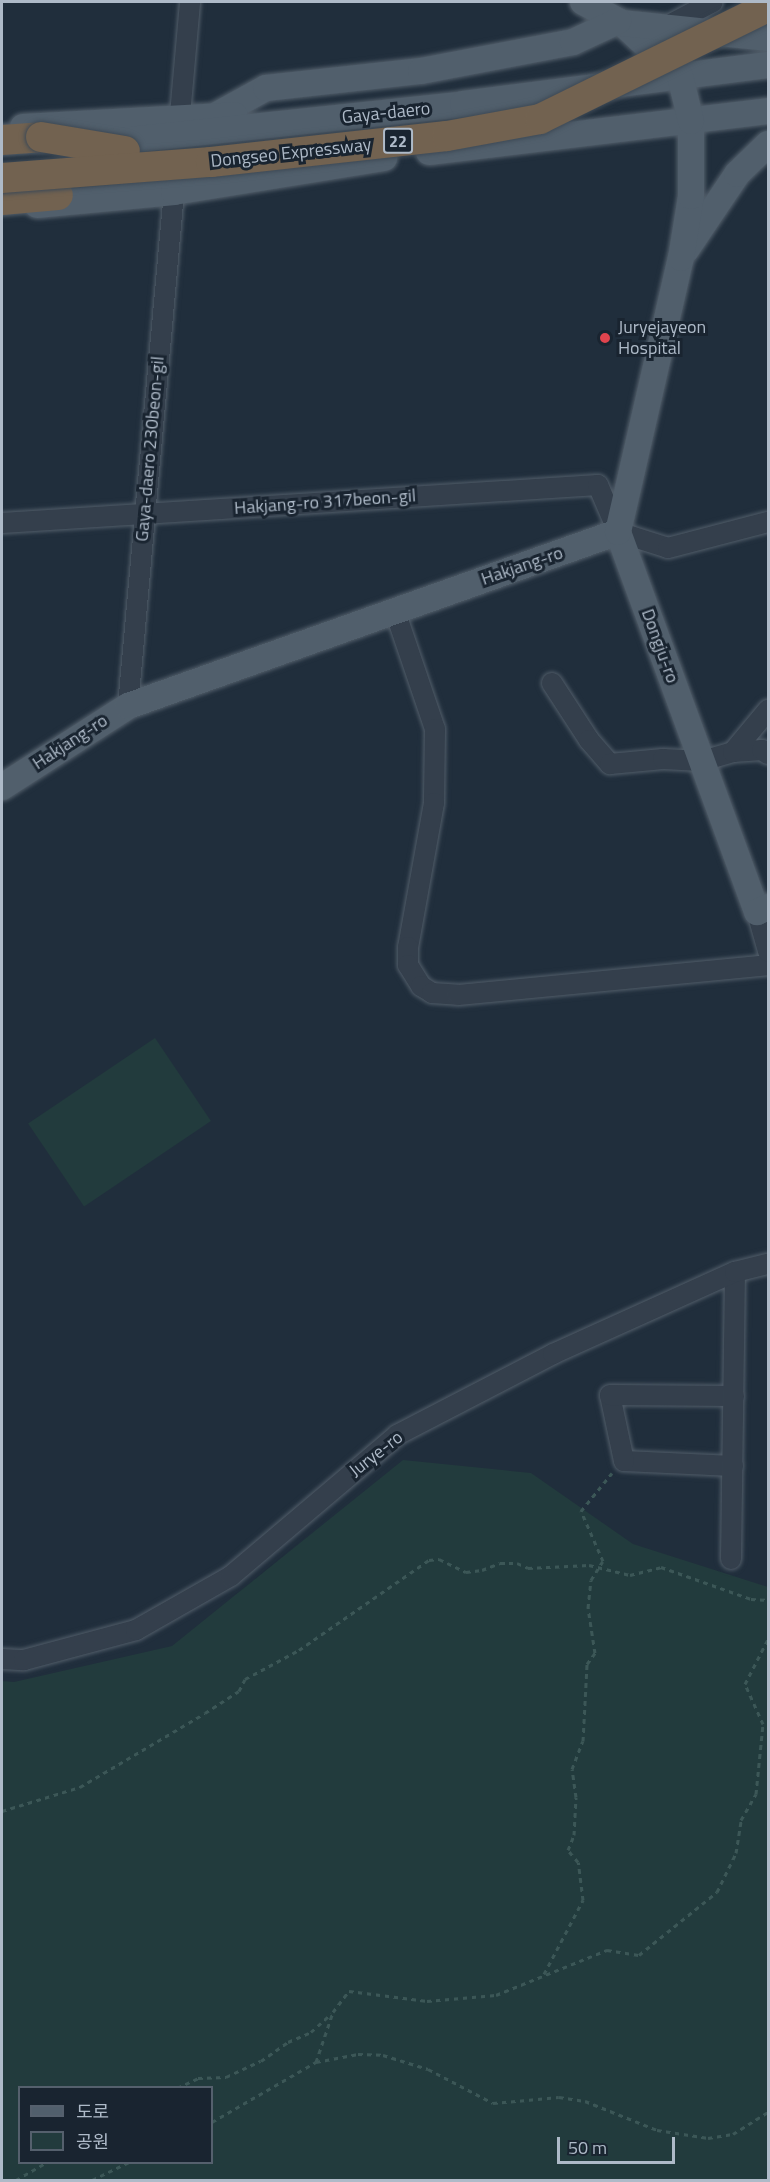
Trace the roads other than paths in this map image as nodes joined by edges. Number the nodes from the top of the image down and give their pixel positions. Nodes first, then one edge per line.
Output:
1 (190, 2) edge
2 (583, 2) edge
3 (713, 2) edge
4 (740, 2) edge
5 (768, 7) edge
6 (620, 22) junction
7 (663, 28) junction
8 (768, 38) edge
9 (768, 65) edge
10 (680, 76) junction
11 (768, 111) edge
12 (180, 115) junction
13 (217, 115) junction
14 (369, 115) junction
15 (691, 121) junction
16 (2, 129) edge
17 (625, 129) junction
18 (2, 140) edge
19 (768, 144) edge
20 (2, 150) edge
21 (124, 151) junction
22 (384, 158) junction
23 (2, 160) edge
24 (211, 162) junction
25 (693, 165) junction
26 (2, 178) edge
27 (2, 188) edge
28 (174, 192) junction
29 (2, 200) edge
30 (2, 208) edge
31 (681, 258) junction
32 (144, 514) junction
33 (768, 522) edge
34 (2, 523) edge
35 (618, 532) junction
36 (395, 611) junction
37 (552, 683) dead end
38 (128, 706) junction
39 (768, 710) edge
40 (733, 752) junction
41 (768, 754) edge
42 (702, 760) junction
43 (2, 787) edge
44 (763, 910) edge
45 (768, 951) edge
46 (768, 965) edge
47 (768, 1264) edge
48 (735, 1272) junction
49 (734, 1396) junction
50 (733, 1466) junction
51 (731, 1559) dead end
52 (2, 1659) edge

1 - 12 street
2 - 6 main road
3 - 7 street
4 - 21 highway, Dongseo Expressway / 22
5 - 24 highway, Dongseo Expressway / 22, bridge
6 - 7 main road
6 - 10 main road
6 - 13 main road
7 - 8 main road
9 - 10 main road, Gaya-daero
10 - 14 main road, Gaya-daero
10 - 15 main road
11 - 15 main road
12 - 13 main road
12 - 16 main road
13 - 14 main road
14 - 20 main road, Gaya-daero
15 - 17 main road
15 - 25 main road
17 - 22 main road
17 - 25 main road
18 - 21 highway, bridge
19 - 31 main road
21 - 23 highway, Dongseo Expressway / 22, bridge
22 - 27 main road
22 - 28 main road
24 - 26 highway, Dongseo Expressway / 22, bridge
24 - 29 highway, bridge
25 - 31 main road
28 - 30 main road
28 - 32 street, Gaya-daero 230beon-gil
31 - 35 main road
32 - 34 street, Hakjang-ro 317beon-gil
32 - 35 street, Hakjang-ro 317beon-gil
32 - 38 street, Gaya-daero 230beon-gil
33 - 35 street
35 - 36 main road, Hakjang-ro
35 - 42 main road, Dongju-ro
36 - 38 main road, Hakjang-ro
36 - 46 street
37 - 42 street
38 - 43 main road, Hakjang-ro
39 - 40 street
40 - 41 street
40 - 42 street
42 - 44 main road, Dongju-ro
44 - 45 street, Dongju-ro
47 - 48 street, Jurye-ro
48 - 49 street
48 - 52 street, Jurye-ro
49 - 50 street
49 - 50 street
50 - 51 street

